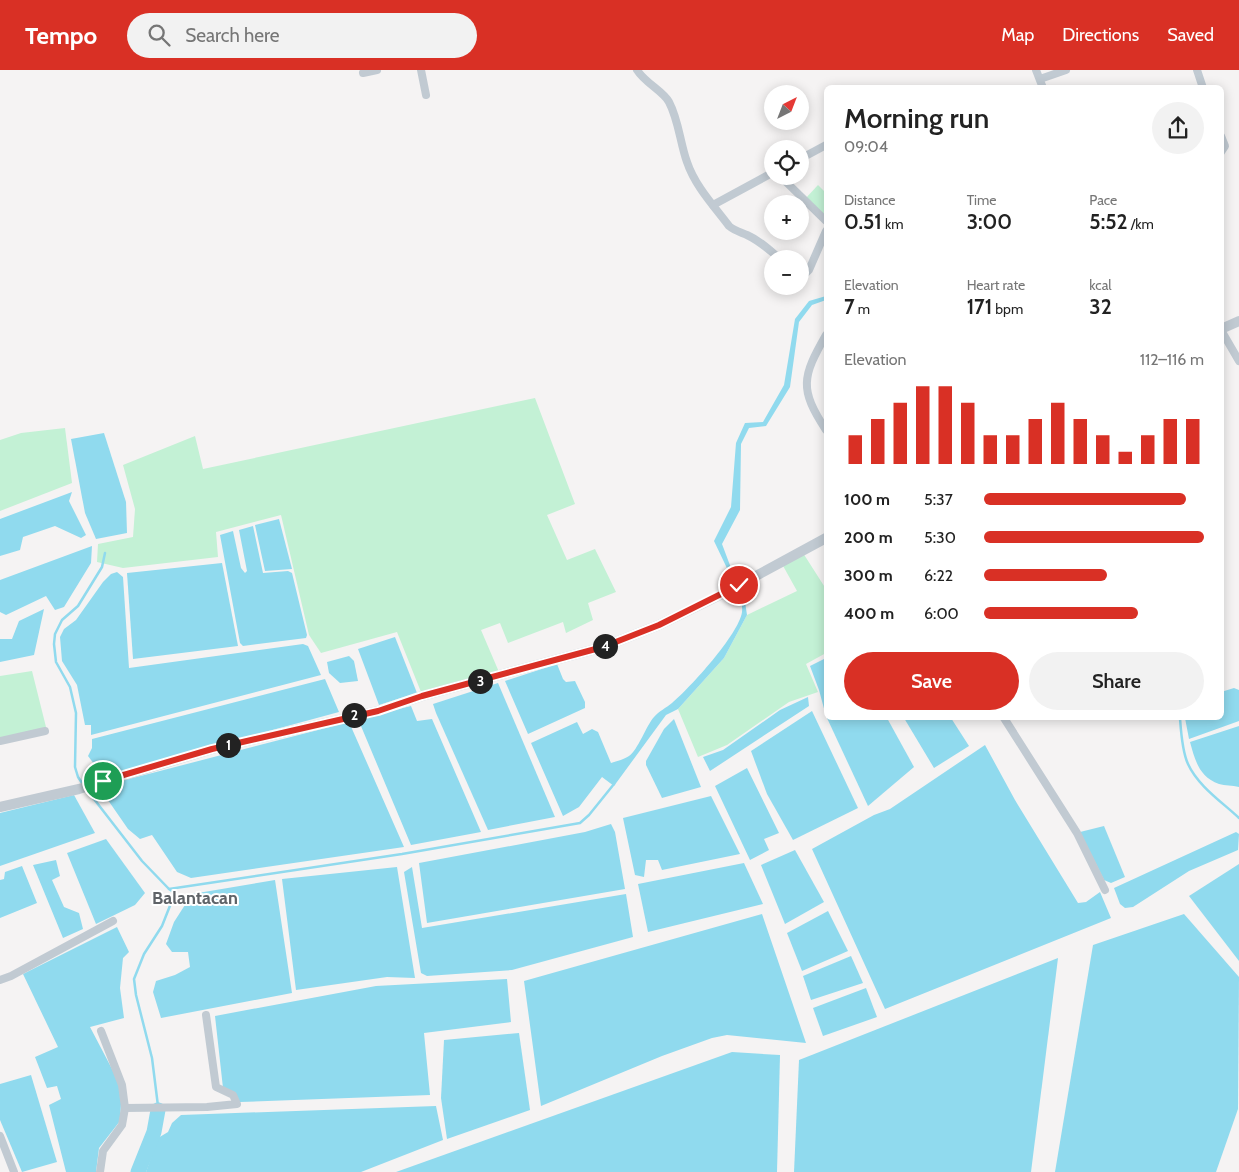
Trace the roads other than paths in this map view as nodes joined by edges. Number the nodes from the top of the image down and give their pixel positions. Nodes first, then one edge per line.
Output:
1 (378, 70) edge
2 (421, 70) edge
3 (637, 70) edge
4 (1036, 70) edge
5 (1066, 70) edge
6 (1197, 70) edge
7 (363, 73) dead end
8 (1040, 79) junction
9 (1042, 85) edge
10 (1202, 85) edge
11 (426, 95) dead end
12 (824, 146) edge
13 (809, 154) edge
14 (764, 177) edge
15 (789, 185) edge
16 (713, 205) junction
17 (824, 219) edge
18 (824, 236) edge
19 (771, 250) edge
20 (809, 270) edge
21 (1239, 321) edge
22 (1224, 328) edge
23 (1224, 335) edge
24 (824, 339) edge
25 (1239, 361) edge
26 (824, 427) edge
27 (824, 539) edge
28 (1005, 720) edge
29 (45, 731) dead end
30 (0, 741) edge
31 (0, 807) edge
32 (1105, 890) dead end
33 (113, 921) dead end
34 (0, 980) edge
35 (206, 1015) dead end
36 (100, 1032) dead end
37 (125, 1108) junction
38 (0, 1136) edge
39 (14, 1172) edge
40 (100, 1172) edge

1 - 7 street
2 - 11 street
3 - 16 street
4 - 8 street
5 - 8 street
6 - 10 street
8 - 9 street
12 - 13 street
14 - 16 street
15 - 17 street
16 - 19 street
18 - 20 street
21 - 22 street
23 - 25 street
24 - 26 street
27 - 31 street
28 - 32 street
29 - 30 street
33 - 34 street
35 - 37 street
36 - 37 street
37 - 40 street
38 - 39 street

